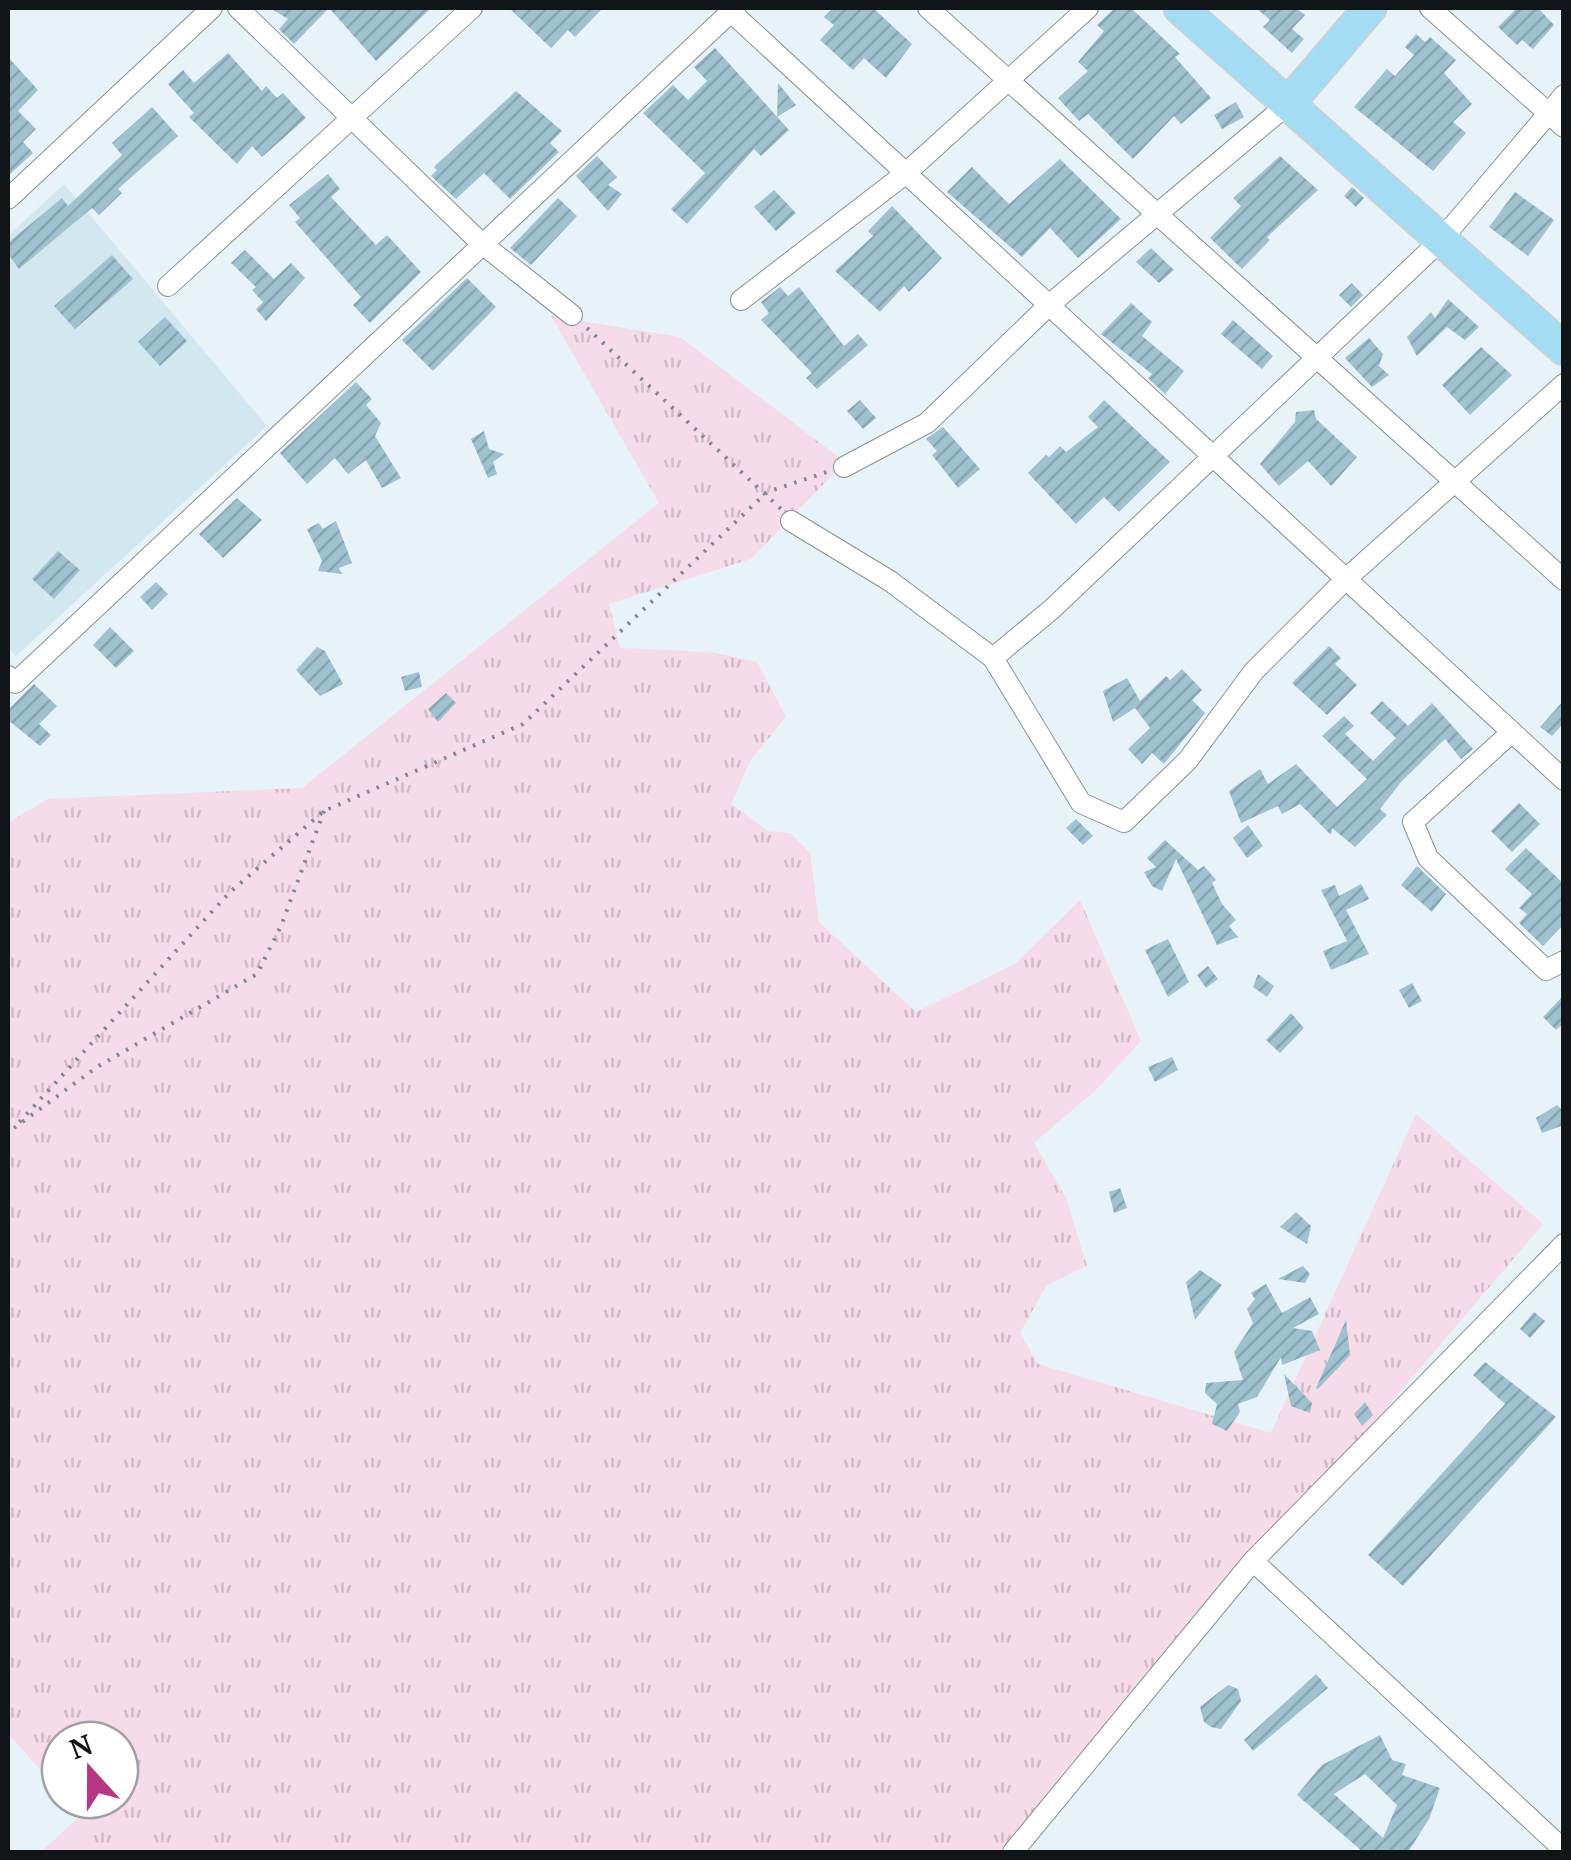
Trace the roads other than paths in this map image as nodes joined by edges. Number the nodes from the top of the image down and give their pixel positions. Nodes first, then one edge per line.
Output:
1 (212, 8) edge
2 (238, 8) edge
3 (472, 8) edge
4 (928, 8) edge
5 (1088, 8) edge
6 (1180, 8) edge
7 (1370, 8) edge
8 (1430, 8) edge
9 (732, 10) edge
10 (1009, 82) junction
11 (1564, 96) edge
12 (1288, 104) junction
13 (1547, 112) junction
14 (351, 117) junction
15 (1564, 126) edge
16 (905, 174) junction
17 (8, 199) edge
18 (1156, 213) junction
19 (1441, 240) junction
20 (481, 243) junction
21 (168, 286) dead end
22 (741, 300) dead end
23 (1049, 304) junction
24 (572, 314) road end
25 (1564, 348) edge
26 (1315, 357) junction
27 (1564, 384) edge
28 (1214, 454) junction
29 (844, 467) road end
30 (1454, 482) junction
31 (791, 520) road end
32 (1347, 578) junction
33 (1564, 580) edge
34 (993, 658) junction
35 (8, 676) edge
36 (1512, 732) junction
37 (1564, 780) edge
38 (1564, 961) edge
39 (1564, 1244) edge
40 (1252, 1561) junction
41 (1564, 1850) edge
42 (1013, 1852) edge

1 - 17 street
2 - 14 street
3 - 14 street
4 - 10 street
5 - 10 street
6 - 12 main road
7 - 12 main road
8 - 13 street
9 - 16 street
9 - 20 street
10 - 16 street
10 - 18 street
11 - 13 street
12 - 18 street
12 - 19 main road
13 - 15 street
13 - 19 street
14 - 20 street
14 - 21 street
16 - 22 street
16 - 23 street
18 - 23 street
18 - 26 street
19 - 25 main road
19 - 26 street
20 - 24 street
20 - 35 street
23 - 28 street
23 - 29 street
26 - 28 street
26 - 30 street
27 - 30 street
28 - 32 street
28 - 34 street
30 - 32 street
30 - 33 street
31 - 34 street
32 - 34 street
32 - 36 street
36 - 37 street
36 - 38 street
39 - 40 street
40 - 41 street
40 - 42 street

